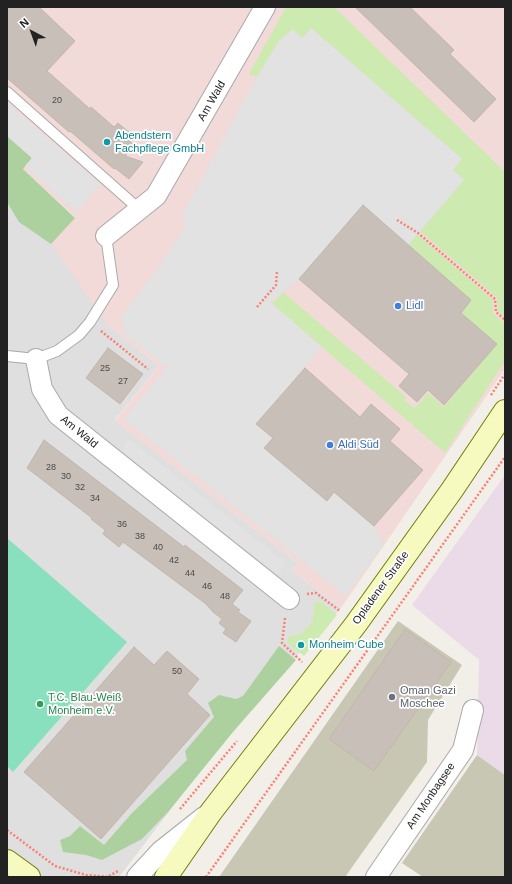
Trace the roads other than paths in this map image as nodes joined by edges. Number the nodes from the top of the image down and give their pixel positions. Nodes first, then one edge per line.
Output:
1 (265, 7) edge
2 (7, 92) edge
3 (140, 210) junction
4 (106, 236) joint
5 (7, 356) edge
6 (36, 359) junction
7 (496, 405) edge
8 (289, 599) road end
9 (473, 710) dead end
10 (211, 812) junction
11 (7, 860) edge
12 (130, 873) edge
13 (29, 877) edge
14 (166, 877) edge
15 (376, 877) edge

1 - 3 street, Am Wald
2 - 3 lane
3 - 4 street, Am Wald
4 - 6 lane, Am Wald
5 - 6 lane
6 - 8 street, Am Wald
7 - 10 street, Opladener Straße
9 - 15 street, Am Monbagsee
10 - 12 street
10 - 14 street, Opladener Straße
11 - 13 street

